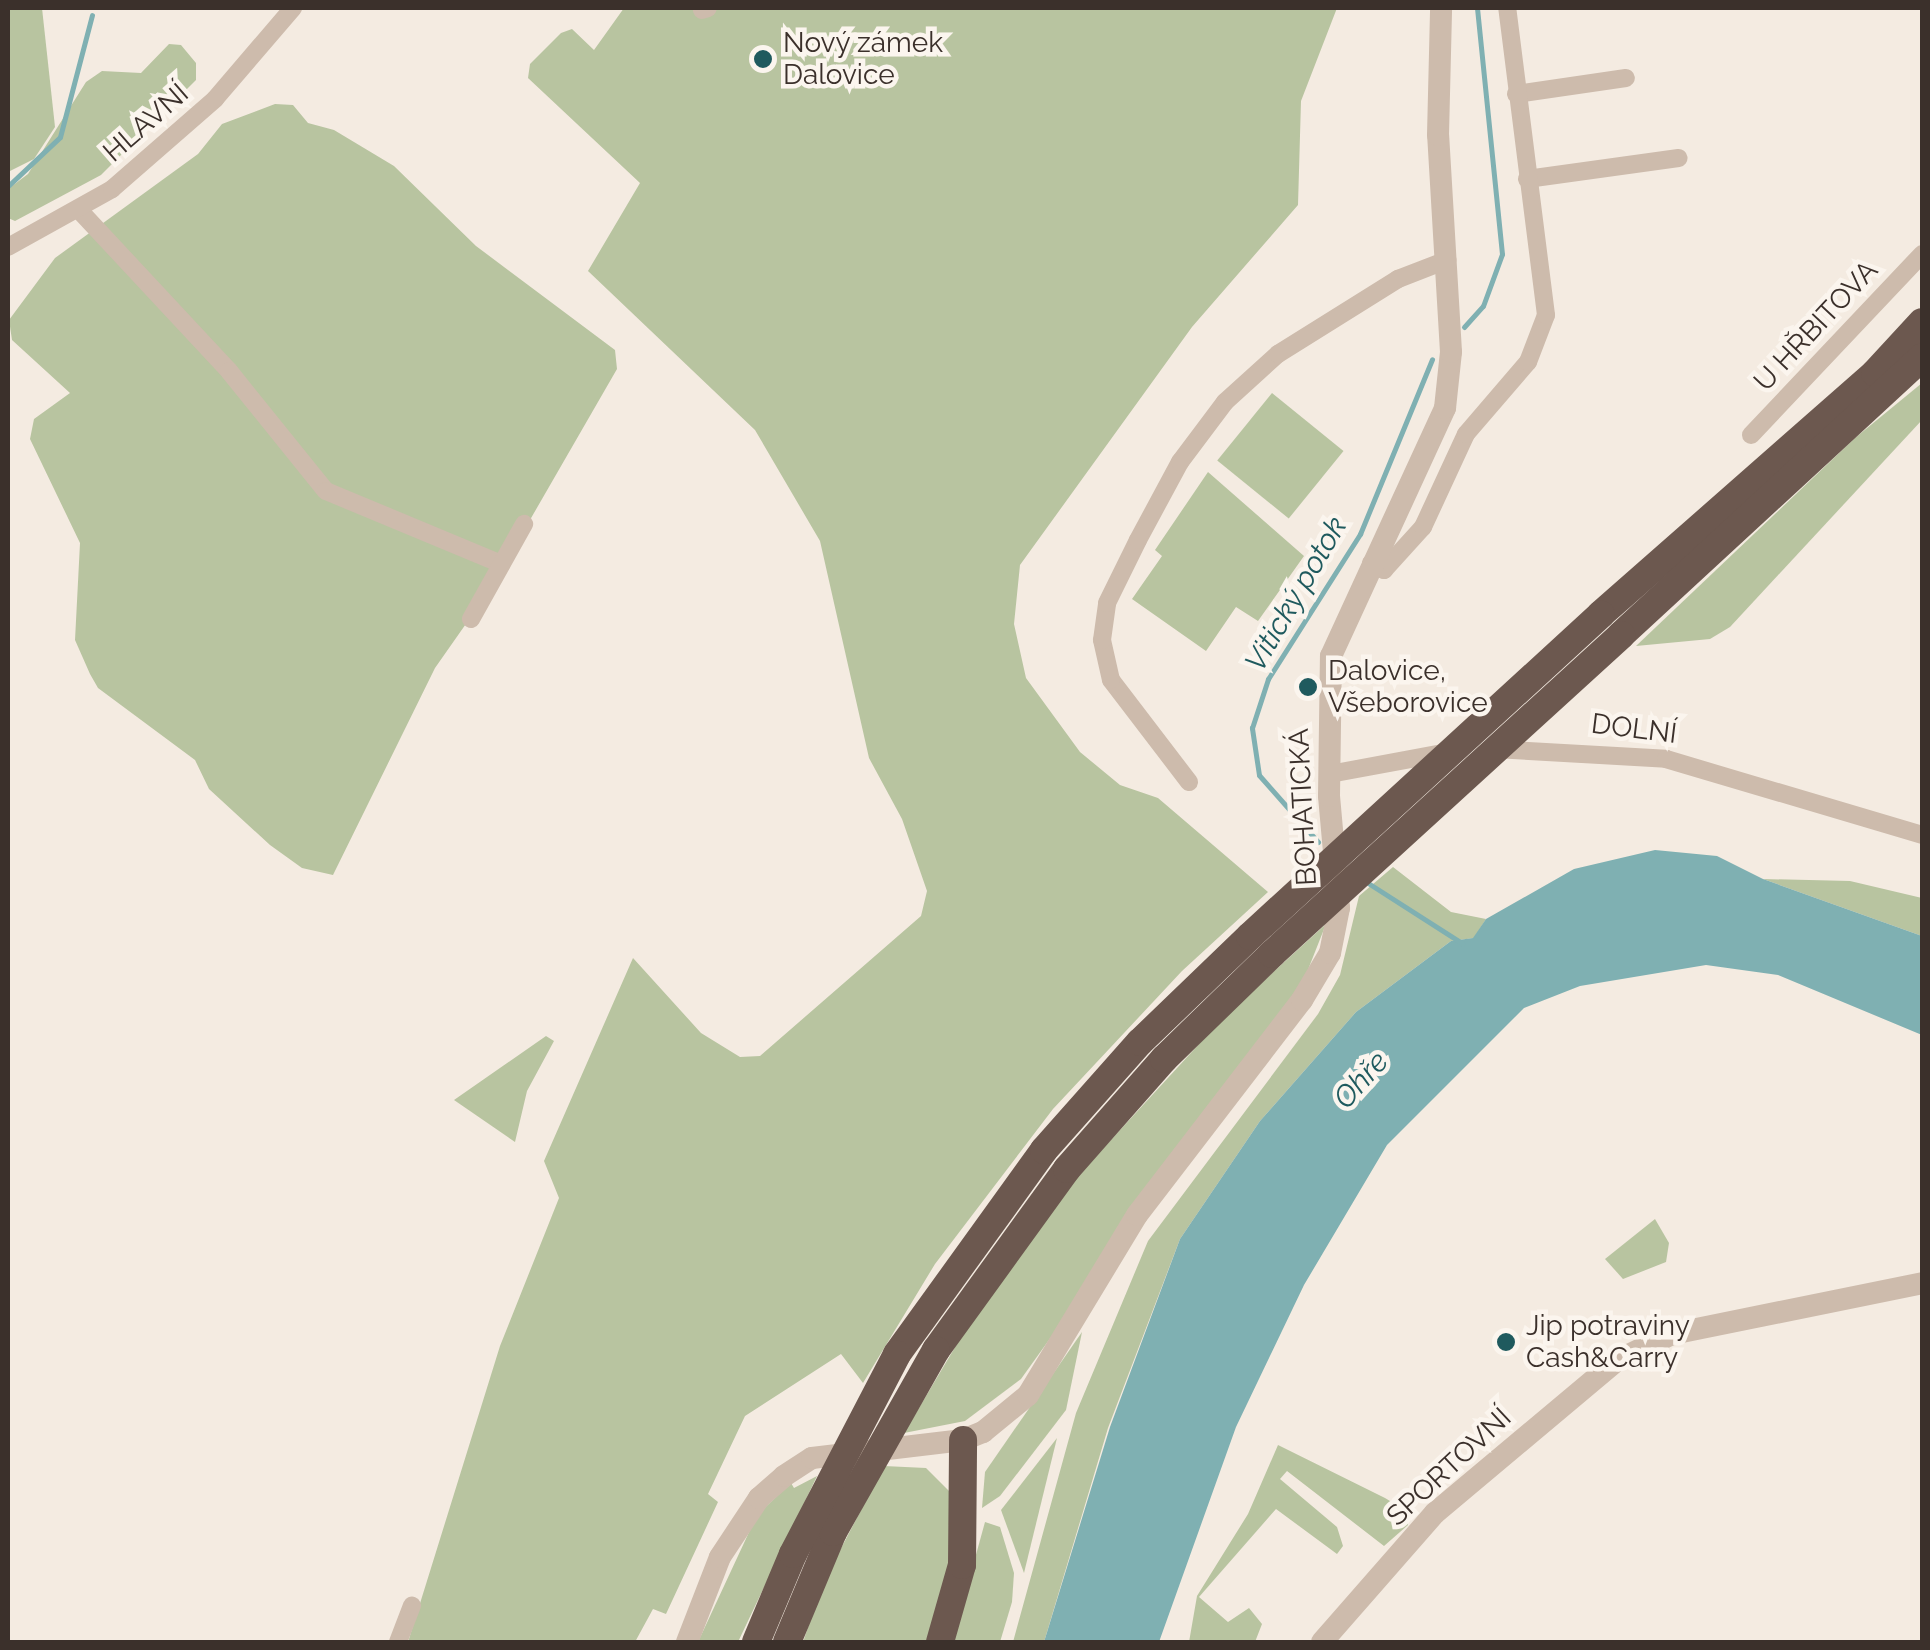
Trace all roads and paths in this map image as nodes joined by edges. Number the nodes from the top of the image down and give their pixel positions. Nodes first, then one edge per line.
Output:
1 (293, 8) edge
2 (1441, 8) edge
3 (1507, 8) edge
4 (1626, 78) dead end
5 (1516, 94) junction
6 (1679, 158) dead end
7 (1527, 180) junction
8 (79, 210) junction
9 (8, 246) edge
10 (1922, 254) edge
11 (1448, 260) junction
12 (1922, 322) edge
13 (1922, 357) edge
14 (1922, 365) edge
15 (1893, 389) junction
16 (1752, 436) dead end
17 (524, 524) dead end
18 (501, 564) junction
19 (1378, 567) junction
20 (471, 619) dead end
21 (1330, 774) junction
22 (1189, 782) dead end
23 (1922, 835) edge
24 (1922, 1283) edge
25 (963, 1440) junction
26 (412, 1606) dead end
27 (791, 1637) edge
28 (398, 1642) edge
29 (687, 1642) edge
30 (756, 1642) edge
31 (940, 1642) edge
32 (1322, 1642) edge

1 - 8 street, HLAVNÍ
2 - 11 street, BOHATICKÁ
3 - 5 street
4 - 5 street
5 - 7 street
6 - 7 street
7 - 19 street
8 - 9 street, HLAVNÍ
8 - 18 street
10 - 16 street, U HŘBITOVA
11 - 19 street, BOHATICKÁ
11 - 22 street
12 - 30 highway, bridge
13 - 15 highway
14 - 15 highway
15 - 27 highway, bridge
17 - 18 street
18 - 20 street
19 - 21 street, BOHATICKÁ
21 - 23 street, DOLNÍ
21 - 25 street, BOHATICKÁ
24 - 32 street, SPORTOVNÍ
25 - 29 street
25 - 31 highway
26 - 28 street

